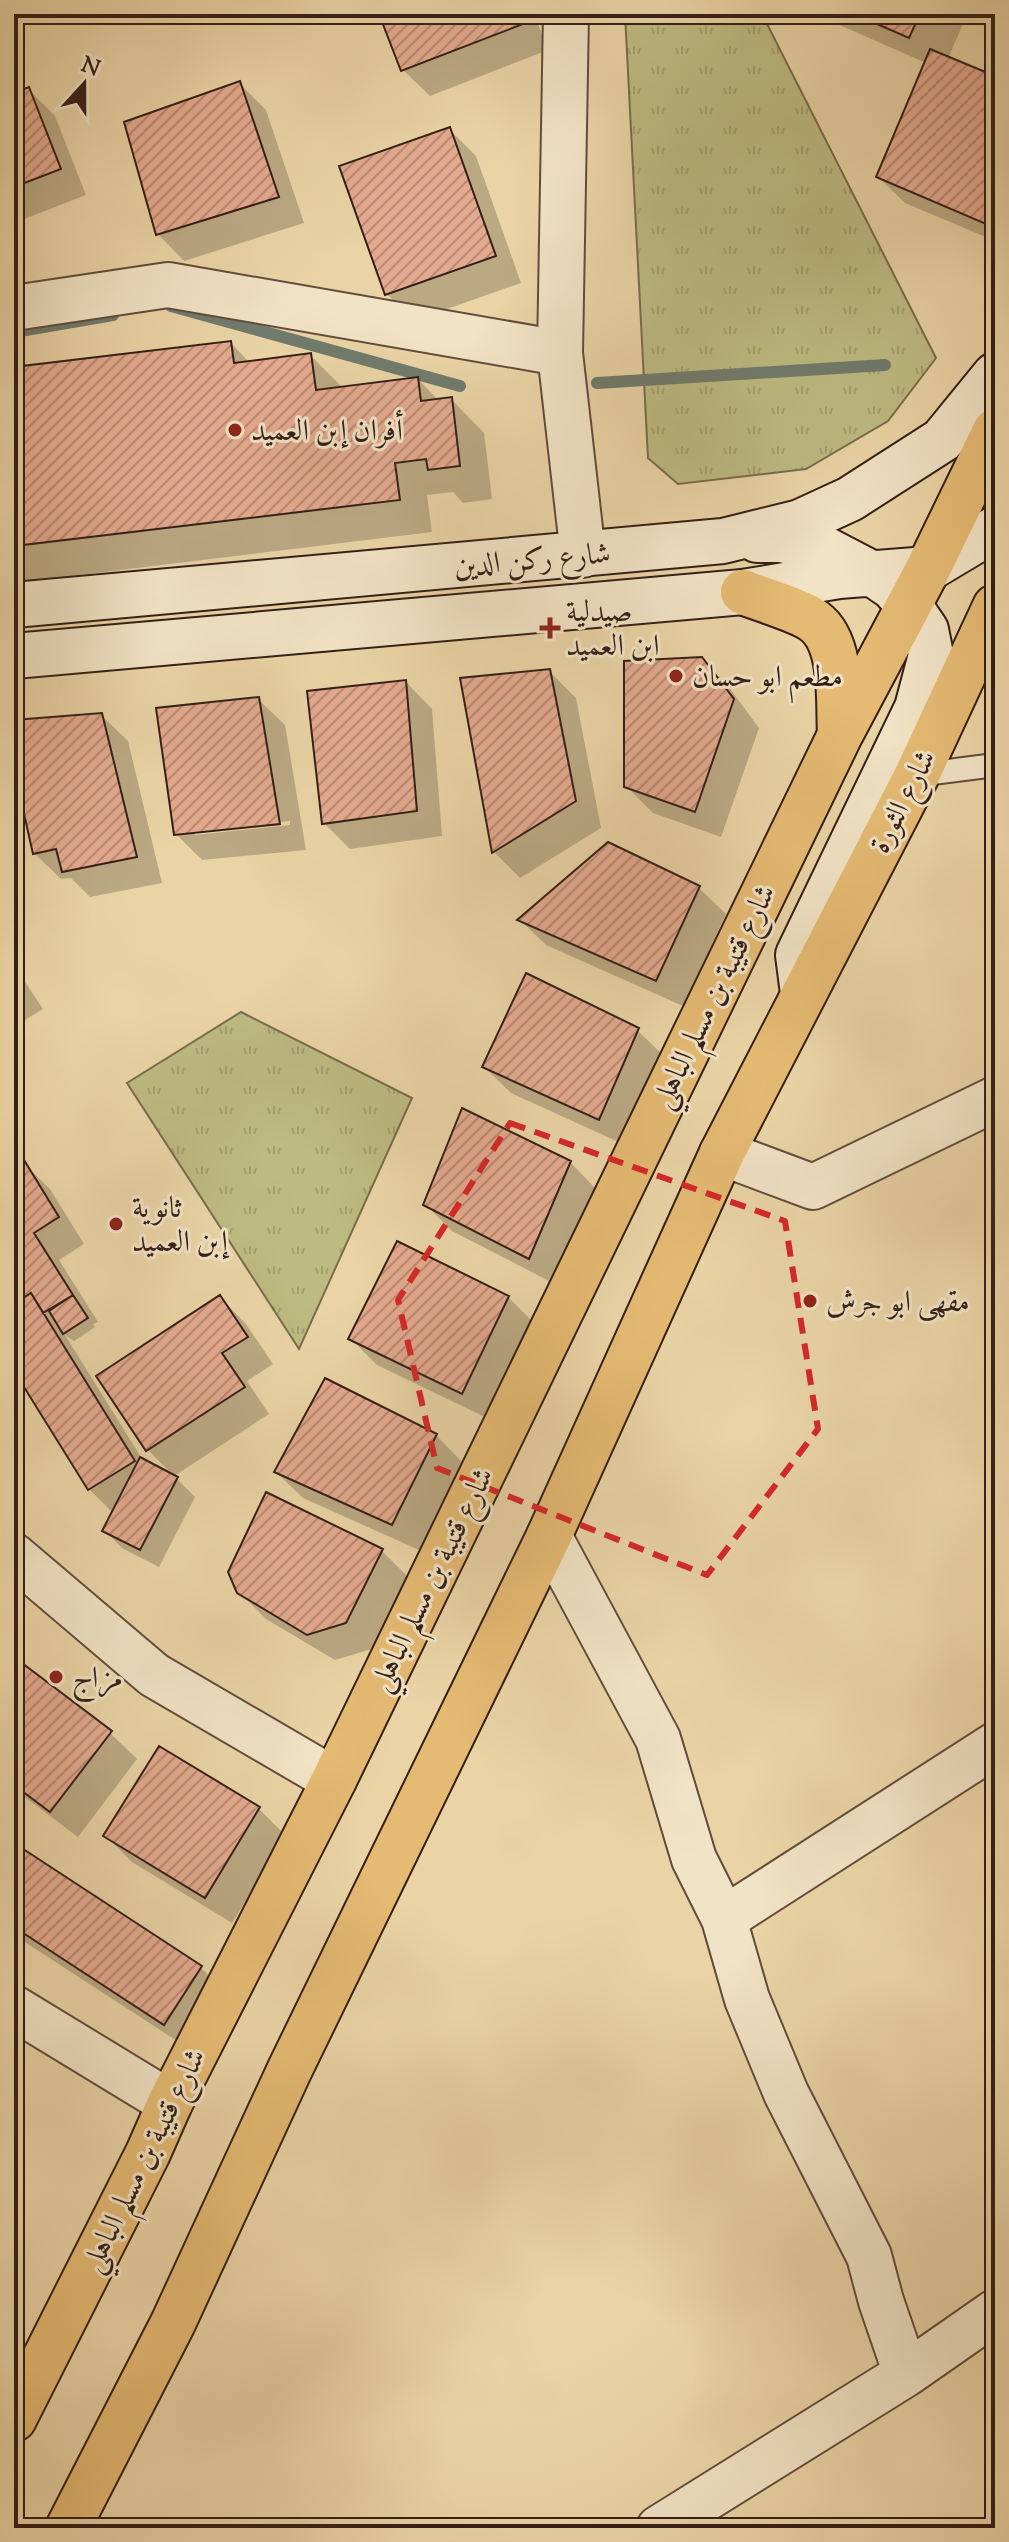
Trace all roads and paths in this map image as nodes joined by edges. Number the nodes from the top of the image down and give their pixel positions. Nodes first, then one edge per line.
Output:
1 (566, 14) edge
2 (14, 308) edge
3 (562, 372) junction
4 (995, 375) edge
5 (995, 431) edge
6 (995, 529) edge
7 (723, 541) junction
8 (583, 555) junction
9 (873, 574) junction
10 (918, 587) junction
11 (743, 592) junction
12 (14, 605) edge
13 (995, 607) edge
14 (14, 656) edge
15 (840, 735) junction
16 (995, 765) edge
17 (917, 775) junction
18 (803, 993) junction
19 (995, 1099) edge
20 (722, 1153) junction
21 (549, 1536) junction
22 (14, 1556) edge
23 (995, 1745) edge
24 (334, 1780) junction
25 (724, 1919) junction
26 (14, 2008) edge
27 (170, 2103) junction
28 (995, 2312) edge
29 (906, 2374) junction
30 (14, 2419) edge
31 (68, 2528) edge
32 (659, 2528) edge

1 - 3 street
2 - 3 street
3 - 8 street
4 - 7 street, شارع ركن الدين
5 - 10 main road
6 - 10 street
7 - 8 street, شارع ركن الدين
7 - 9 street
8 - 12 street, شارع ركن الدين
9 - 10 street, شارع ركن الدين
9 - 11 street, شارع ركن الدين
10 - 15 main road
10 - 18 street
11 - 14 street, شارع ركن الدين
11 - 15 main road
13 - 17 main road, شارع الثورة
15 - 24 main road, شارع قتيبة بن مسلم الباهلي
16 - 17 lane
17 - 18 main road, شارع الثورة
18 - 20 main road
19 - 20 street
20 - 21 main road
21 - 25 street
21 - 31 main road
22 - 24 street
23 - 25 street
24 - 27 main road, شارع قتيبة بن مسلم الباهلي
25 - 29 street
26 - 27 street
27 - 30 main road, شارع قتيبة بن مسلم الباهلي
28 - 29 street
29 - 32 street

